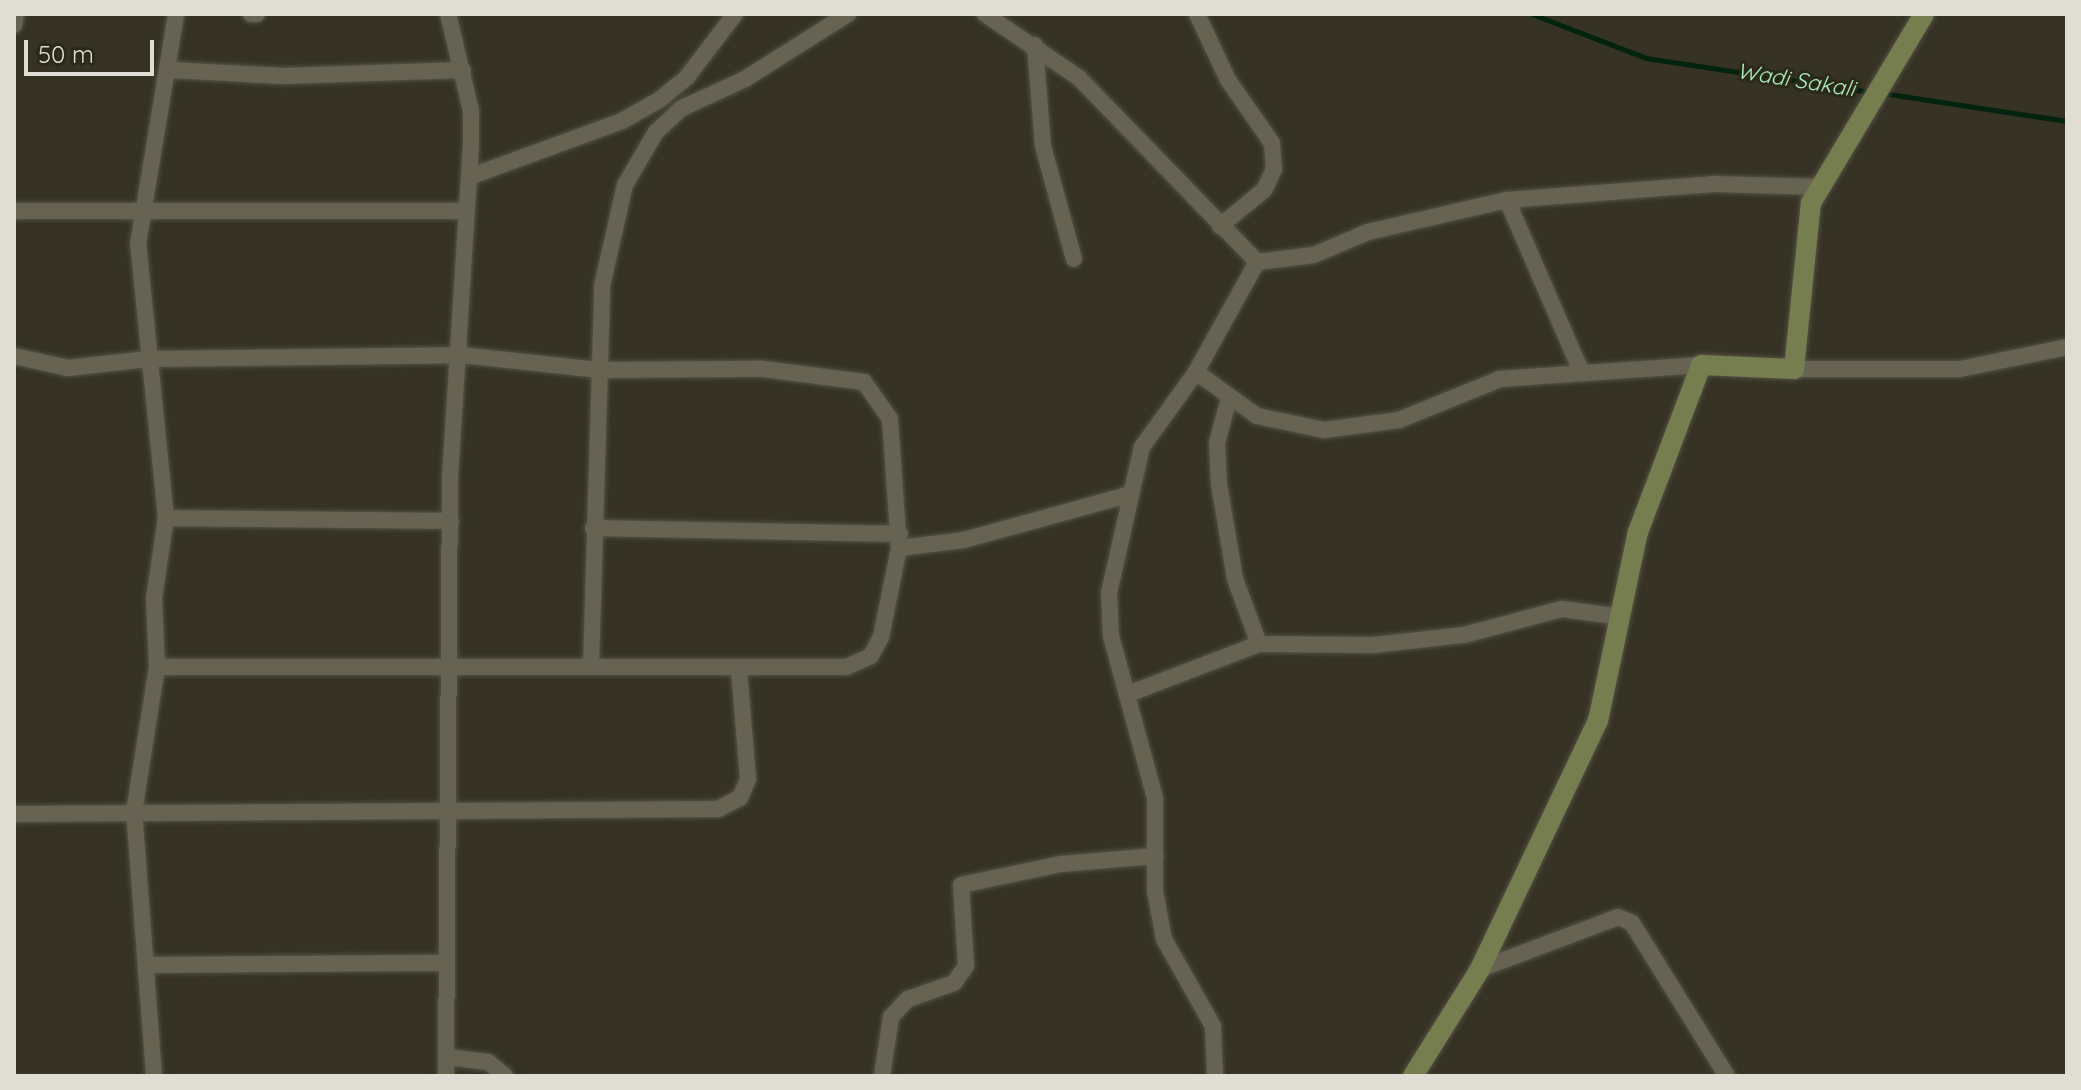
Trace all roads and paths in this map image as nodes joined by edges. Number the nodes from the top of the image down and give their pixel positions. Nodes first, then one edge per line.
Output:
1 (16, 14) edge
2 (176, 14) edge
3 (251, 14) edge
4 (257, 14) edge
5 (448, 14) edge
6 (735, 14) edge
7 (848, 14) edge
8 (985, 14) edge
9 (1197, 14) edge
10 (1924, 14) edge
11 (14, 25) edge
12 (1035, 45) junction
13 (170, 70) junction
14 (463, 70) junction
15 (659, 100) junction
16 (682, 108) junction
17 (469, 177) junction
18 (1821, 187) junction
19 (1507, 200) junction
20 (14, 211) edge
21 (462, 211) junction
22 (140, 214) junction
23 (1220, 226) junction
24 (1074, 259) dead end
25 (1257, 262) junction
26 (2067, 347) edge
27 (461, 355) junction
28 (14, 356) edge
29 (147, 359) junction
30 (1701, 365) junction
31 (1580, 369) junction
32 (1794, 369) junction
33 (600, 370) junction
34 (1196, 372) junction
35 (1229, 398) junction
36 (1131, 494) junction
37 (166, 518) junction
38 (451, 521) junction
39 (593, 528) junction
40 (900, 541) junction
41 (1621, 617) junction
42 (1259, 644) junction
43 (157, 667) junction
44 (591, 667) junction
45 (454, 668) junction
46 (739, 670) junction
47 (1128, 694) junction
48 (449, 809) junction
49 (134, 812) junction
50 (14, 814) edge
51 (1156, 856) junction
52 (447, 963) junction
53 (150, 965) junction
54 (1480, 969) junction
55 (447, 1057) junction
56 (154, 1076) edge
57 (446, 1076) edge
58 (505, 1076) edge
59 (882, 1076) edge
60 (1215, 1076) edge
61 (1413, 1076) edge
62 (1727, 1076) edge

1 - 11 street
2 - 13 street
3 - 4 street
5 - 14 street
6 - 15 street
7 - 16 street
8 - 12 street
9 - 23 street
10 - 18 street
12 - 23 street
12 - 24 street
13 - 14 street
13 - 22 street
14 - 17 street
15 - 16 street
15 - 17 street
16 - 33 street
17 - 21 street
18 - 19 street
18 - 32 street
19 - 25 street
19 - 31 street
20 - 22 street
21 - 22 street
21 - 27 street
22 - 29 street
23 - 25 street
25 - 34 street
26 - 32 street
27 - 29 street
27 - 33 street
27 - 38 street
28 - 29 street
29 - 37 street
30 - 31 street
30 - 32 street
30 - 41 street
31 - 35 street
33 - 39 street
33 - 40 street
34 - 35 street
34 - 36 street
35 - 42 street
36 - 40 street
36 - 47 street
37 - 38 street
37 - 43 street
38 - 45 street
39 - 40 street
39 - 44 street
40 - 46 street
41 - 42 street
41 - 54 street
42 - 47 street
43 - 45 street
43 - 49 street
44 - 45 street
44 - 46 street
45 - 48 street
46 - 48 street
47 - 51 street
48 - 49 street
48 - 52 street
49 - 50 street
49 - 53 street
51 - 59 street
51 - 60 street
52 - 53 street
52 - 55 street
53 - 56 street
54 - 61 street
54 - 62 street
55 - 57 street
55 - 58 street

